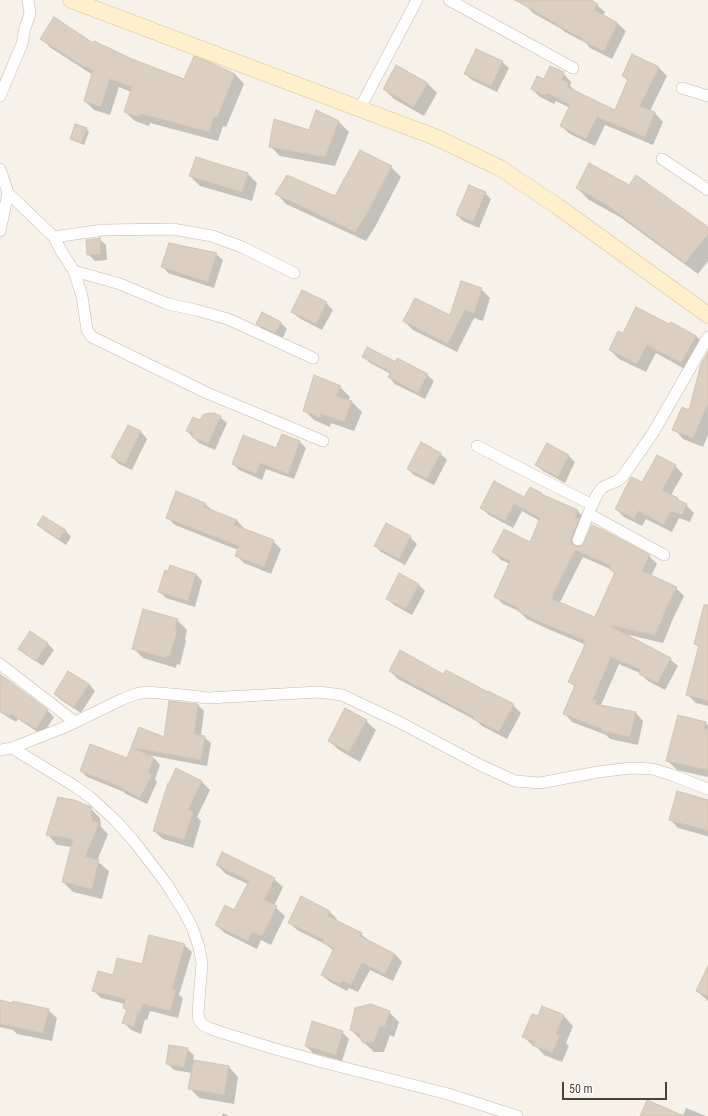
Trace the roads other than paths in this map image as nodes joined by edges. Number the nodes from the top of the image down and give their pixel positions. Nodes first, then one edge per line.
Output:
1 (28, 0) edge
2 (71, 0) edge
3 (417, 0) edge
4 (449, 0) edge
5 (573, 68) dead end
6 (682, 88) dead end
7 (0, 96) edge
8 (708, 96) edge
9 (360, 108) junction
10 (662, 159) dead end
11 (0, 169) edge
12 (708, 190) edge
13 (8, 193) junction
14 (0, 231) edge
15 (54, 237) junction
16 (74, 271) junction
17 (294, 273) dead end
18 (708, 315) edge
19 (708, 337) edge
20 (313, 358) dead end
21 (322, 441) dead end
22 (477, 446) dead end
23 (590, 510) junction
24 (578, 540) dead end
25 (664, 555) dead end
26 (0, 664) edge
27 (75, 722) junction
28 (12, 748) junction
29 (0, 750) edge
30 (708, 789) edge
31 (517, 1116) edge

1 - 7 street
2 - 9 main road
3 - 9 street
4 - 5 street
6 - 8 street
9 - 18 main road
10 - 12 street
11 - 13 street
13 - 14 street
13 - 15 street
15 - 16 street
15 - 17 street
16 - 20 street
16 - 21 street
19 - 23 street
22 - 23 street
23 - 24 street
23 - 25 street
26 - 27 street
27 - 28 street
27 - 30 street
28 - 29 street
28 - 31 street

